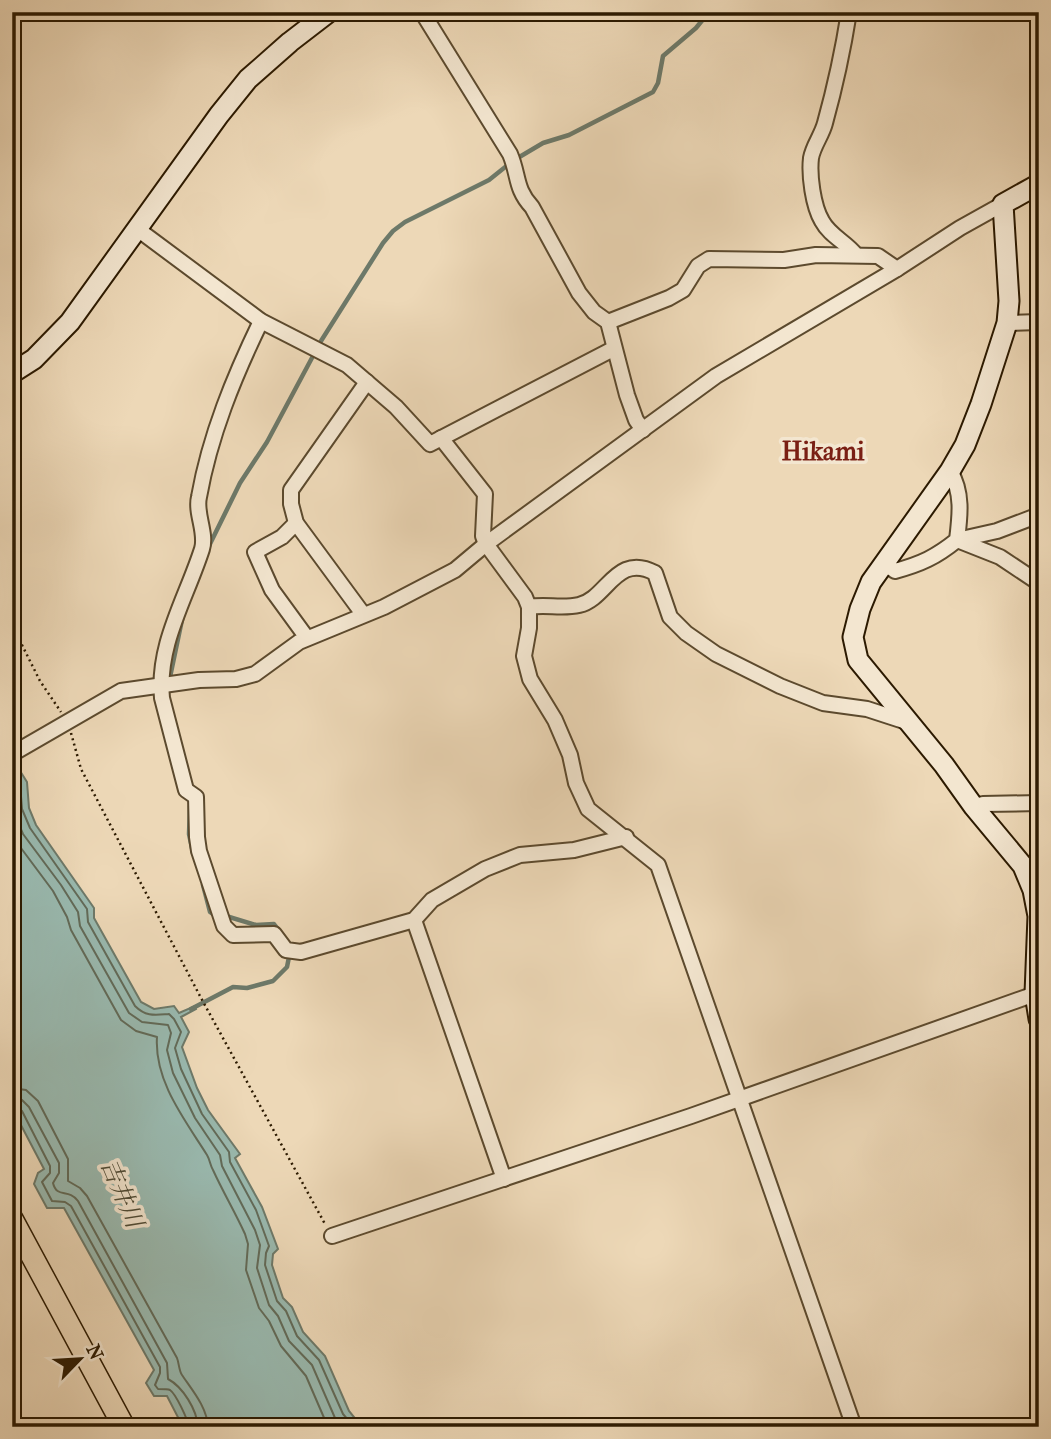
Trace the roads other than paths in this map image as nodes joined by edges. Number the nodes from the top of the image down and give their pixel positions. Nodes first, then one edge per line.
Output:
1 (330, 12) edge
2 (422, 12) edge
3 (849, 12) edge
4 (1039, 184) edge
5 (1003, 204) junction
6 (136, 228) junction
7 (856, 255) junction
8 (897, 269) junction
9 (261, 321) junction
10 (608, 322) junction
11 (1039, 322) edge
12 (1007, 323) junction
13 (613, 349) junction
14 (12, 373) edge
15 (367, 382) junction
16 (643, 430) junction
17 (441, 438) junction
18 (950, 471) junction
19 (1039, 514) edge
20 (296, 523) junction
21 (957, 540) junction
22 (486, 544) junction
23 (883, 562) junction
24 (1039, 583) edge
25 (529, 607) junction
26 (363, 614) junction
27 (307, 638) junction
28 (161, 685) junction
29 (910, 723) junction
30 (12, 754) edge
31 (1039, 803) edge
32 (974, 807) junction
33 (626, 837) junction
34 (414, 919) junction
35 (1035, 994) junction
36 (1039, 1019) edge
37 (740, 1098) junction
38 (504, 1178) junction
39 (12, 1219) edge
40 (331, 1236) road end
41 (124, 1427) edge
42 (854, 1427) edge

1 - 6 main road
2 - 10 street
3 - 7 street
4 - 5 main road
5 - 8 street
5 - 12 main road
6 - 9 street
6 - 14 main road
7 - 8 street
7 - 10 street
8 - 16 street
9 - 15 street
9 - 28 street
10 - 13 street
11 - 12 street
12 - 18 main road
13 - 16 street
13 - 17 street
15 - 17 street
15 - 20 street
16 - 22 street
17 - 22 street
18 - 21 street
18 - 23 main road
19 - 21 street
20 - 26 street
20 - 27 street
21 - 23 street
21 - 24 street
22 - 25 street
22 - 26 street
23 - 29 main road
25 - 29 street
25 - 33 street
26 - 27 street
27 - 28 street
28 - 30 street
28 - 34 street
29 - 32 main road
31 - 32 street
32 - 35 main road
33 - 34 street
33 - 37 street
34 - 38 street
35 - 36 main road
35 - 37 street
37 - 38 street
37 - 42 street
38 - 40 street
39 - 41 main road

